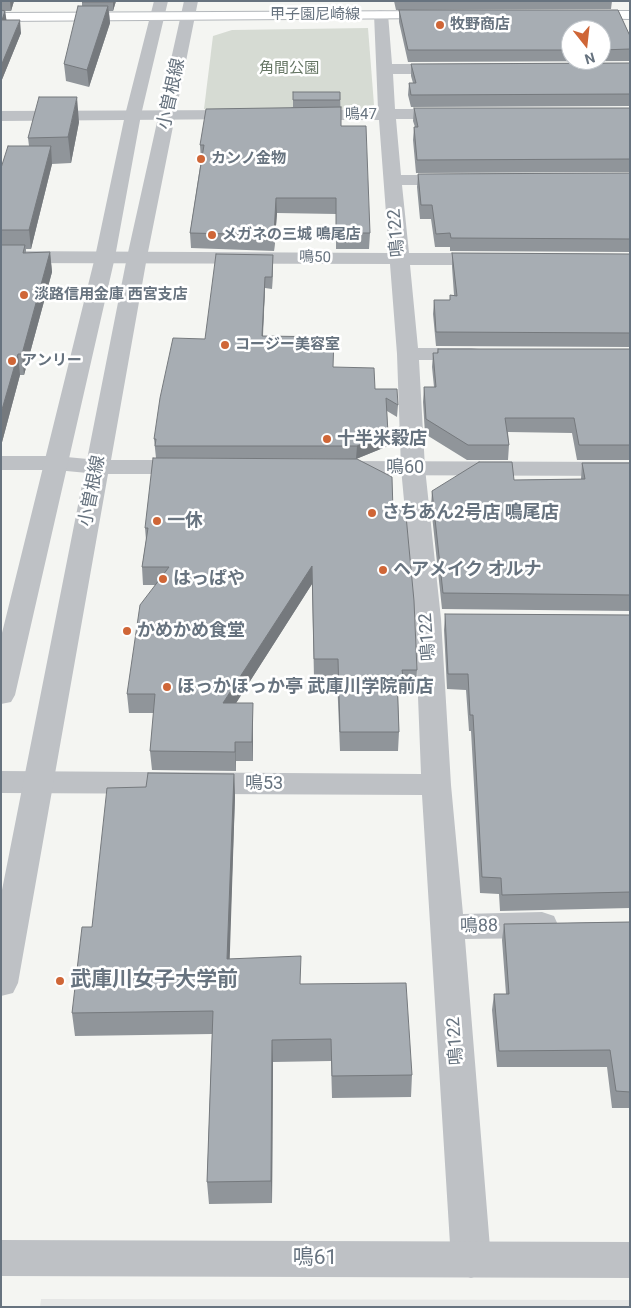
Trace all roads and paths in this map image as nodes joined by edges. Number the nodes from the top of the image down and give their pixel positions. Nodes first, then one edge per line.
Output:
1 (159, 8) edge
2 (190, 8) edge
3 (381, 14) junction
4 (451, 14) edge
5 (570, 15) edge
6 (630, 15) edge
7 (1, 17) edge
8 (385, 69) junction
9 (463, 69) edge
10 (465, 114) edge
11 (133, 115) junction
12 (168, 115) junction
13 (258, 115) edge
14 (288, 115) edge
15 (387, 115) junction
16 (1, 116) edge
17 (392, 180) junction
18 (472, 180) edge
19 (1, 257) edge
20 (105, 257) junction
21 (137, 257) junction
22 (399, 259) junction
23 (507, 259) edge
24 (408, 354) junction
25 (495, 354) edge
26 (1, 463) edge
27 (56, 463) junction
28 (98, 467) junction
29 (206, 467) edge
30 (314, 468) edge
31 (413, 468) junction
32 (630, 469) edge
33 (428, 619) junction
34 (456, 619) edge
35 (3, 679) edge
36 (1, 782) edge
37 (37, 783) junction
38 (436, 786) junction
39 (572, 924) edge
40 (448, 927) junction
41 (1, 983) edge
42 (1, 1258) edge
43 (471, 1260) junction
44 (630, 1260) edge

1 - 2 main road, 甲子園尼崎線
1 - 7 main road, 甲子園尼崎線
1 - 11 street, 小曽根線
2 - 3 main road, 甲子園尼崎線
2 - 12 street, 小曽根線
3 - 4 main road, 甲子園尼崎線
3 - 8 street, 鳴122
5 - 6 main road
8 - 9 street
8 - 15 street, 鳴122
10 - 15 street, 鳴47
11 - 12 street
11 - 16 street
11 - 20 street, 小曽根線
12 - 13 street
12 - 21 street, 小曽根線
14 - 15 street, 鳴47
15 - 17 street, 鳴122
17 - 18 street
17 - 22 street, 鳴122
19 - 20 street, 鳴50
20 - 21 street, 鳴50
20 - 27 street, 小曽根線
21 - 22 street, 鳴50
21 - 28 street, 小曽根線
22 - 23 street, 鳴50
22 - 24 street, 鳴122
24 - 25 street
24 - 31 street, 鳴122
26 - 27 street
27 - 28 street
27 - 35 street, 小曽根線
28 - 29 street
28 - 37 street, 小曽根線
30 - 31 street, 鳴60
31 - 32 street, 鳴60
31 - 33 street, 鳴122
33 - 34 street
33 - 38 street, 鳴122
36 - 37 street, 鳴53
37 - 38 street, 鳴53
37 - 41 street, 小曽根線
38 - 40 street, 鳴122
39 - 40 street, 鳴88
40 - 43 street, 鳴122
42 - 43 street, 鳴61
43 - 44 street, 鳴61

